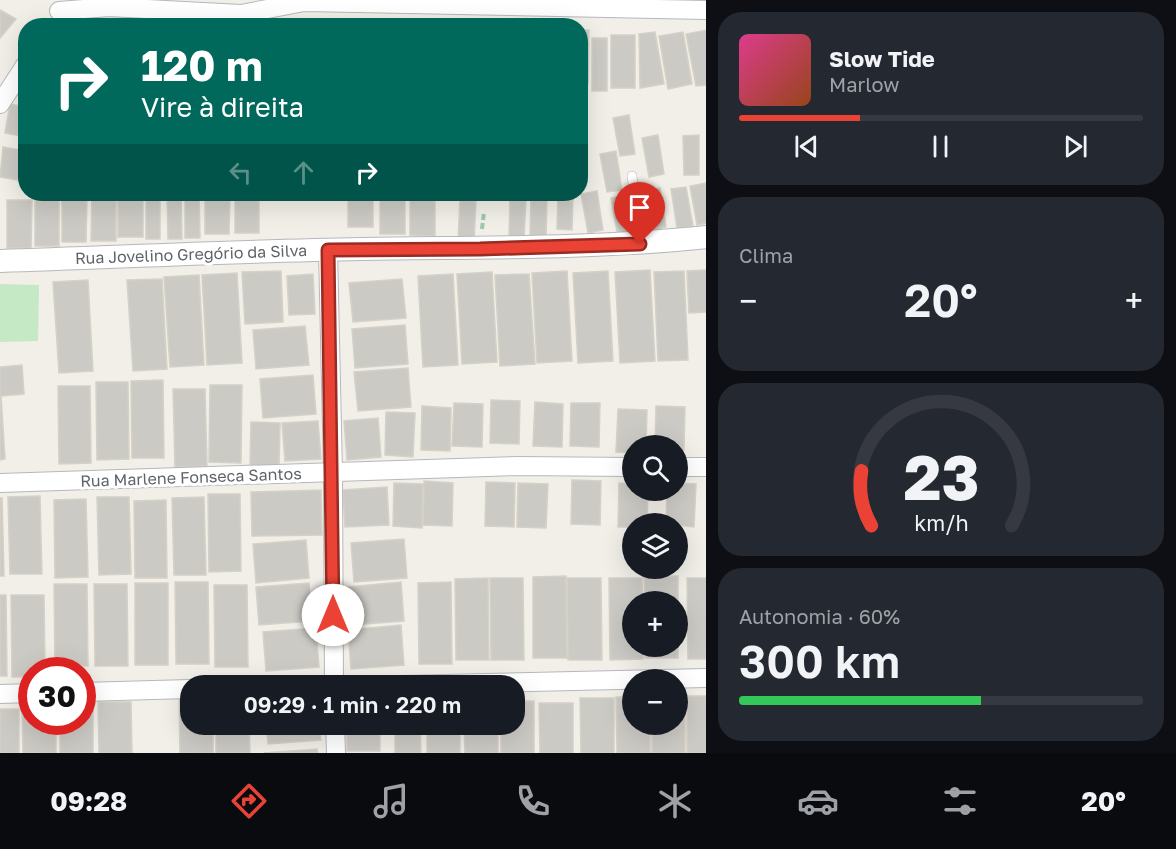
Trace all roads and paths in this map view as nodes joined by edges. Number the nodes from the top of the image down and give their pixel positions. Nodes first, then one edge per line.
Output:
1 (303, 1) edge
2 (706, 10) edge
3 (57, 12) edge
4 (18, 76) edge
5 (0, 104) edge
6 (632, 176) dead end
7 (706, 237) edge
8 (640, 244) junction
9 (328, 250) junction
10 (0, 261) edge
11 (622, 467) edge
12 (688, 467) edge
13 (706, 467) edge
14 (333, 472) junction
15 (0, 483) edge
16 (334, 675) edge
17 (706, 678) edge
18 (525, 682) edge
19 (180, 689) edge
20 (96, 692) edge
21 (18, 693) edge
22 (0, 694) edge
23 (335, 735) edge
24 (336, 753) edge

1 - 2 street
1 - 3 street
4 - 5 street
6 - 8 lane
7 - 8 street, Rua Jovelino Gregório da Silva
8 - 9 street, Rua Jovelino Gregório da Silva
9 - 10 street, Rua Jovelino Gregório da Silva
9 - 14 street
11 - 14 street, Rua Marlene Fonseca Santos
12 - 13 street
14 - 15 street, Rua Marlene Fonseca Santos
14 - 16 street
17 - 18 street
19 - 20 street
21 - 22 street
23 - 24 street

